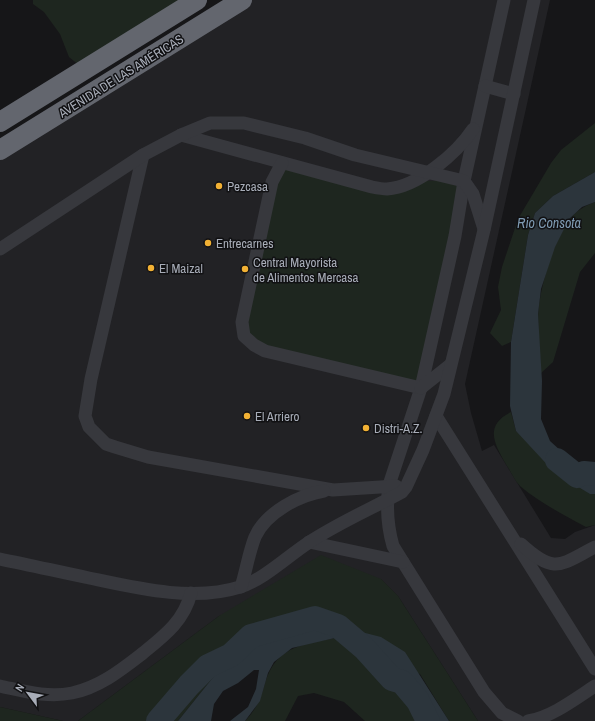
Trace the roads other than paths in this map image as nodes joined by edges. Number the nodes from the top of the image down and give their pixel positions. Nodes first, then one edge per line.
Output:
1 (197, 0) edge
2 (242, 0) edge
3 (504, 0) edge
4 (534, 0) edge
5 (485, 86) junction
6 (514, 94) junction
7 (0, 122) edge
8 (476, 124) junction
9 (181, 135) junction
10 (0, 150) edge
11 (143, 155) junction
12 (282, 163) junction
13 (427, 172) junction
14 (413, 181) junction
15 (464, 181) junction
16 (484, 230) junction
17 (0, 250) edge
18 (450, 365) junction
19 (421, 388) junction
20 (436, 416) junction
21 (389, 485) junction
22 (406, 487) junction
23 (333, 490) junction
24 (387, 499) junction
25 (511, 534) junction
26 (309, 542) junction
27 (595, 547) edge
28 (0, 559) edge
29 (403, 562) junction
30 (241, 587) junction
31 (191, 592) junction
32 (595, 669) edge
33 (0, 686) edge
34 (595, 686) edge
35 (518, 721) edge
36 (528, 721) edge

1 - 7 highway, AVENIDA DE LAS AMÉRICAS
2 - 10 highway, AVENIDA DE LAS AMÉRICAS
3 - 5 street
4 - 6 street
5 - 6 street
5 - 8 street
6 - 16 street
8 - 13 street
8 - 15 street
9 - 11 street
9 - 12 street
9 - 13 street
11 - 17 street
11 - 23 street
12 - 14 street
12 - 19 street
13 - 14 street
13 - 15 street
14 - 15 street
15 - 16 street
15 - 19 street
16 - 18 street
18 - 19 street
18 - 20 street
19 - 21 street
20 - 22 street
20 - 25 street
21 - 22 street
21 - 23 street
21 - 24 street
22 - 24 street
23 - 30 street
24 - 26 street
24 - 29 street
25 - 27 street
25 - 32 street
26 - 29 street
26 - 30 street
28 - 31 street
29 - 35 street
30 - 31 street
31 - 33 street
34 - 36 street

